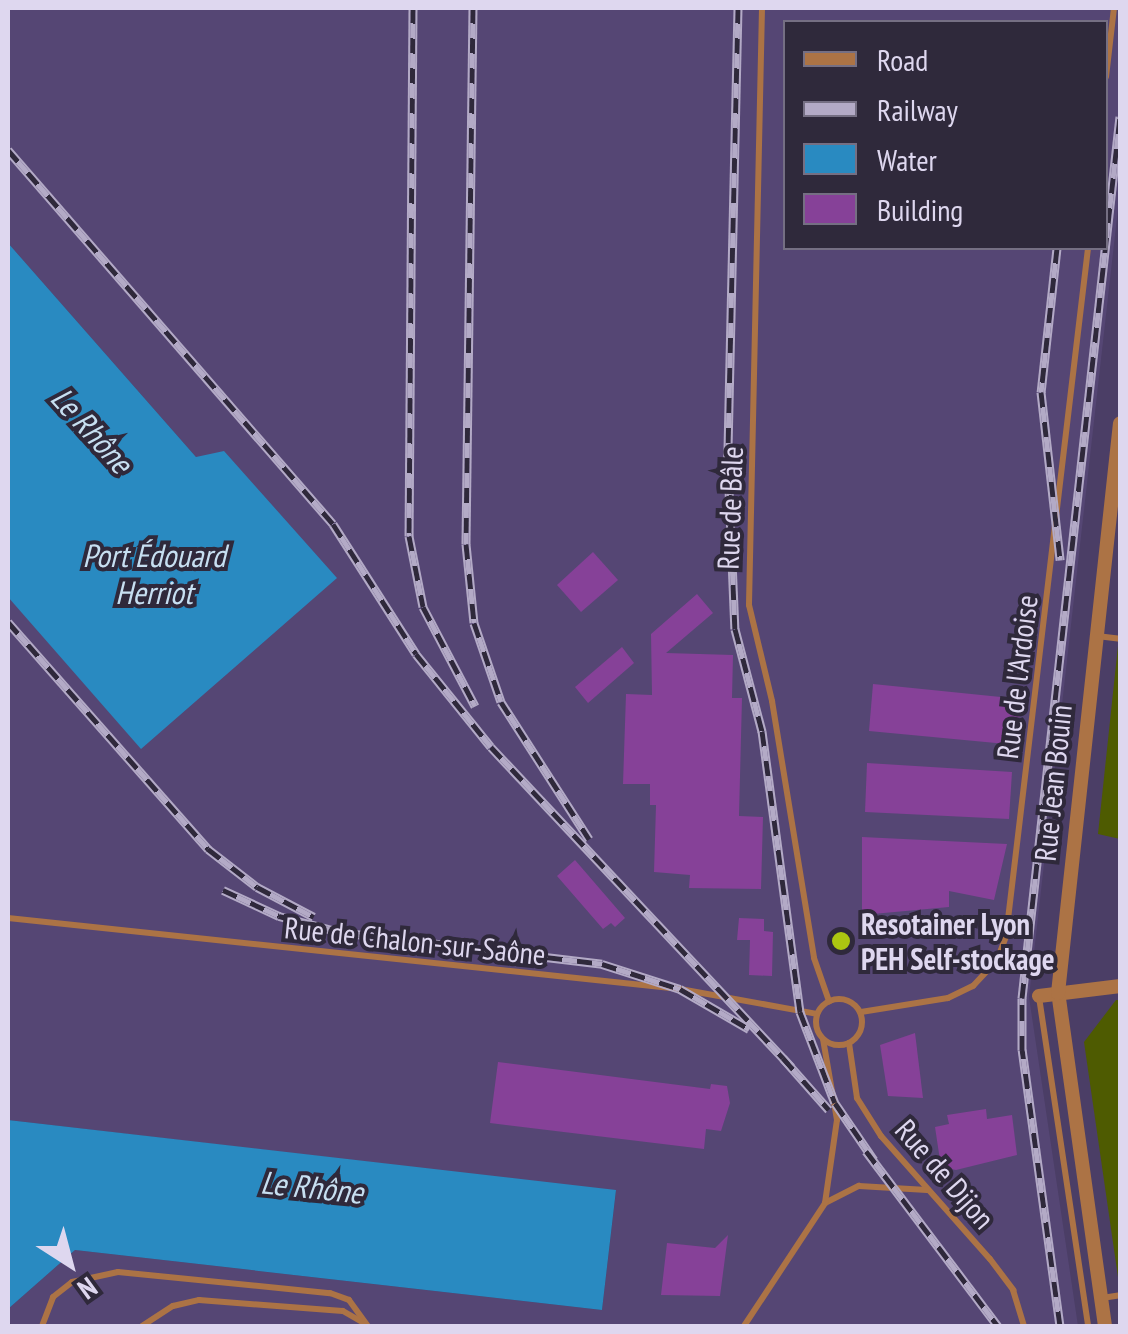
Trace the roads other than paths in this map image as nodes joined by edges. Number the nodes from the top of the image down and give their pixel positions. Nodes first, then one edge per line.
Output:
1 (762, 8) edge
2 (1114, 8) edge
3 (1108, 60) edge
4 (1088, 250) edge
5 (1120, 423) edge
6 (1097, 636) junction
7 (1120, 639) edge
8 (8, 918) edge
9 (1120, 986) edge
10 (1058, 994) junction
11 (1039, 996) joint
12 (829, 1001) junction
13 (861, 1012) junction
14 (817, 1014) junction
15 (824, 1040) junction
16 (849, 1043) junction
17 (928, 1190) junction
18 (825, 1203) junction
19 (1120, 1295) edge
20 (1101, 1298) junction
21 (367, 1325) edge
22 (42, 1326) edge
23 (142, 1326) edge
24 (744, 1326) edge
25 (1024, 1326) edge
26 (1088, 1326) edge
27 (1105, 1326) edge

1 - 12 lane, Rue de Bâle
2 - 3 lane
4 - 13 lane, Rue de l'Ardoise
5 - 6 street, Rue Jean Bouin
6 - 7 lane
6 - 10 street, Rue Jean Bouin
8 - 14 lane, Rue de Chalon-sur-Saône
9 - 10 street
10 - 11 street
10 - 20 street, Rue Jean Bouin
11 - 26 lane
12 - 13 lane
12 - 14 lane
13 - 16 lane
14 - 15 lane
15 - 16 lane
15 - 18 lane
16 - 17 lane, Rue de Dijon
17 - 18 lane
17 - 25 lane, Rue de Dijon
18 - 24 lane
19 - 20 lane
20 - 27 street, Rue Jean Bouin
21 - 22 lane
21 - 23 lane

